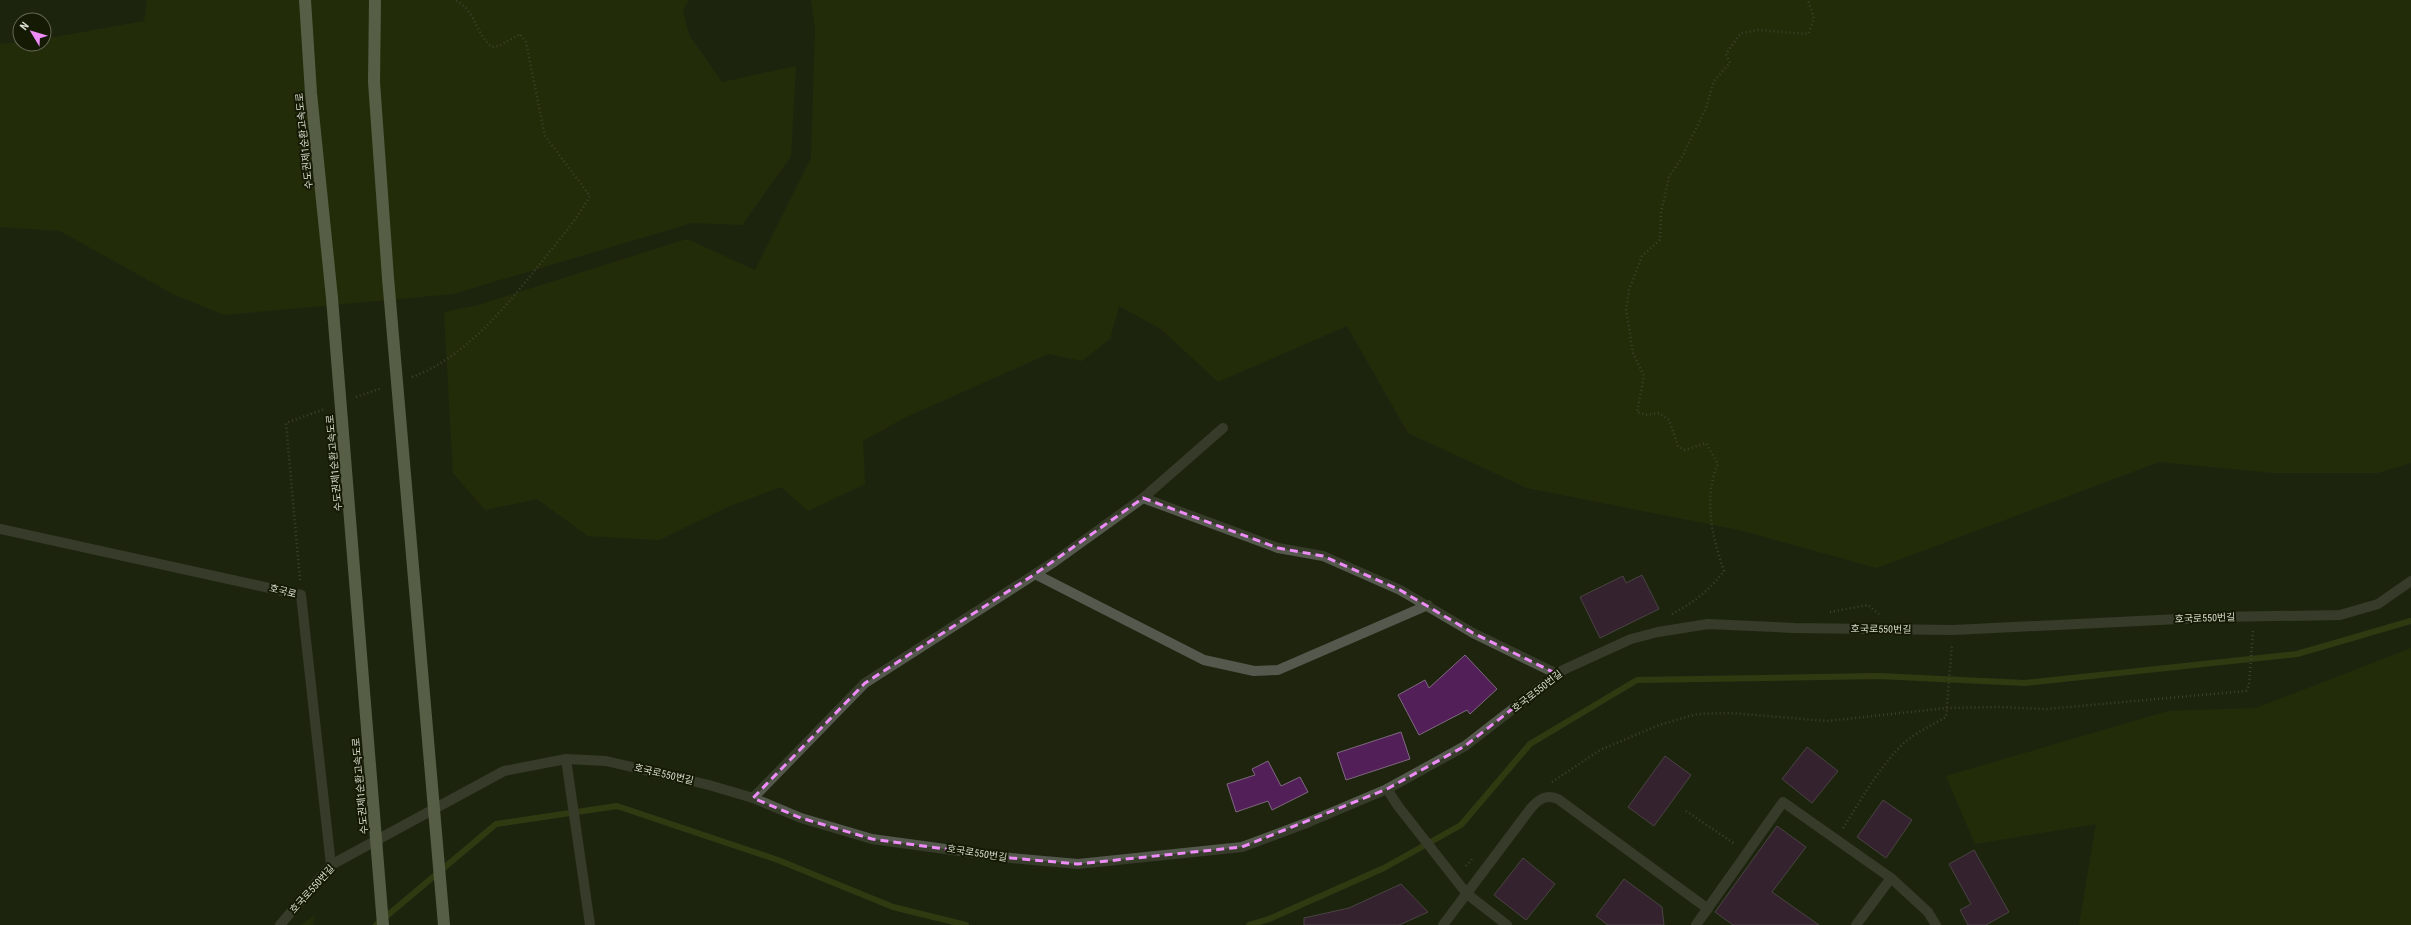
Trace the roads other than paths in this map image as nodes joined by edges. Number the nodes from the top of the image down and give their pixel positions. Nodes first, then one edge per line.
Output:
1 (305, 0) edge
2 (375, 0) edge
3 (1223, 428) dead end
4 (1143, 498) junction
5 (0, 529) edge
6 (1036, 574) junction
7 (2411, 581) edge
8 (1428, 605) junction
9 (1557, 674) junction
10 (566, 759) junction
11 (1387, 789) junction
12 (753, 798) junction
13 (331, 865) junction
14 (1891, 878) junction
15 (1467, 894) junction
16 (1708, 908) junction
17 (280, 925) edge
18 (383, 925) edge
19 (444, 925) edge
20 (590, 925) edge
21 (1443, 925) edge
22 (1507, 925) edge
23 (1696, 925) edge
24 (1856, 925) edge
25 (1936, 925) edge

1 - 18 highway, 수도권제1순환고속도로, bridge
2 - 19 highway, bridge
3 - 4 street
4 - 6 street
4 - 8 street
5 - 13 street, 호국로
6 - 8 street
6 - 12 street
7 - 9 street, 호국로550번길
8 - 9 street
9 - 11 street, 호국로550번길
10 - 12 street, 호국로550번길
10 - 13 street, 호국로550번길
10 - 20 street
11 - 12 street, 호국로550번길
11 - 15 street
13 - 17 street, 호국로550번길
14 - 16 street
14 - 24 street
14 - 25 street
15 - 16 street
15 - 21 street
15 - 22 street
16 - 23 street

